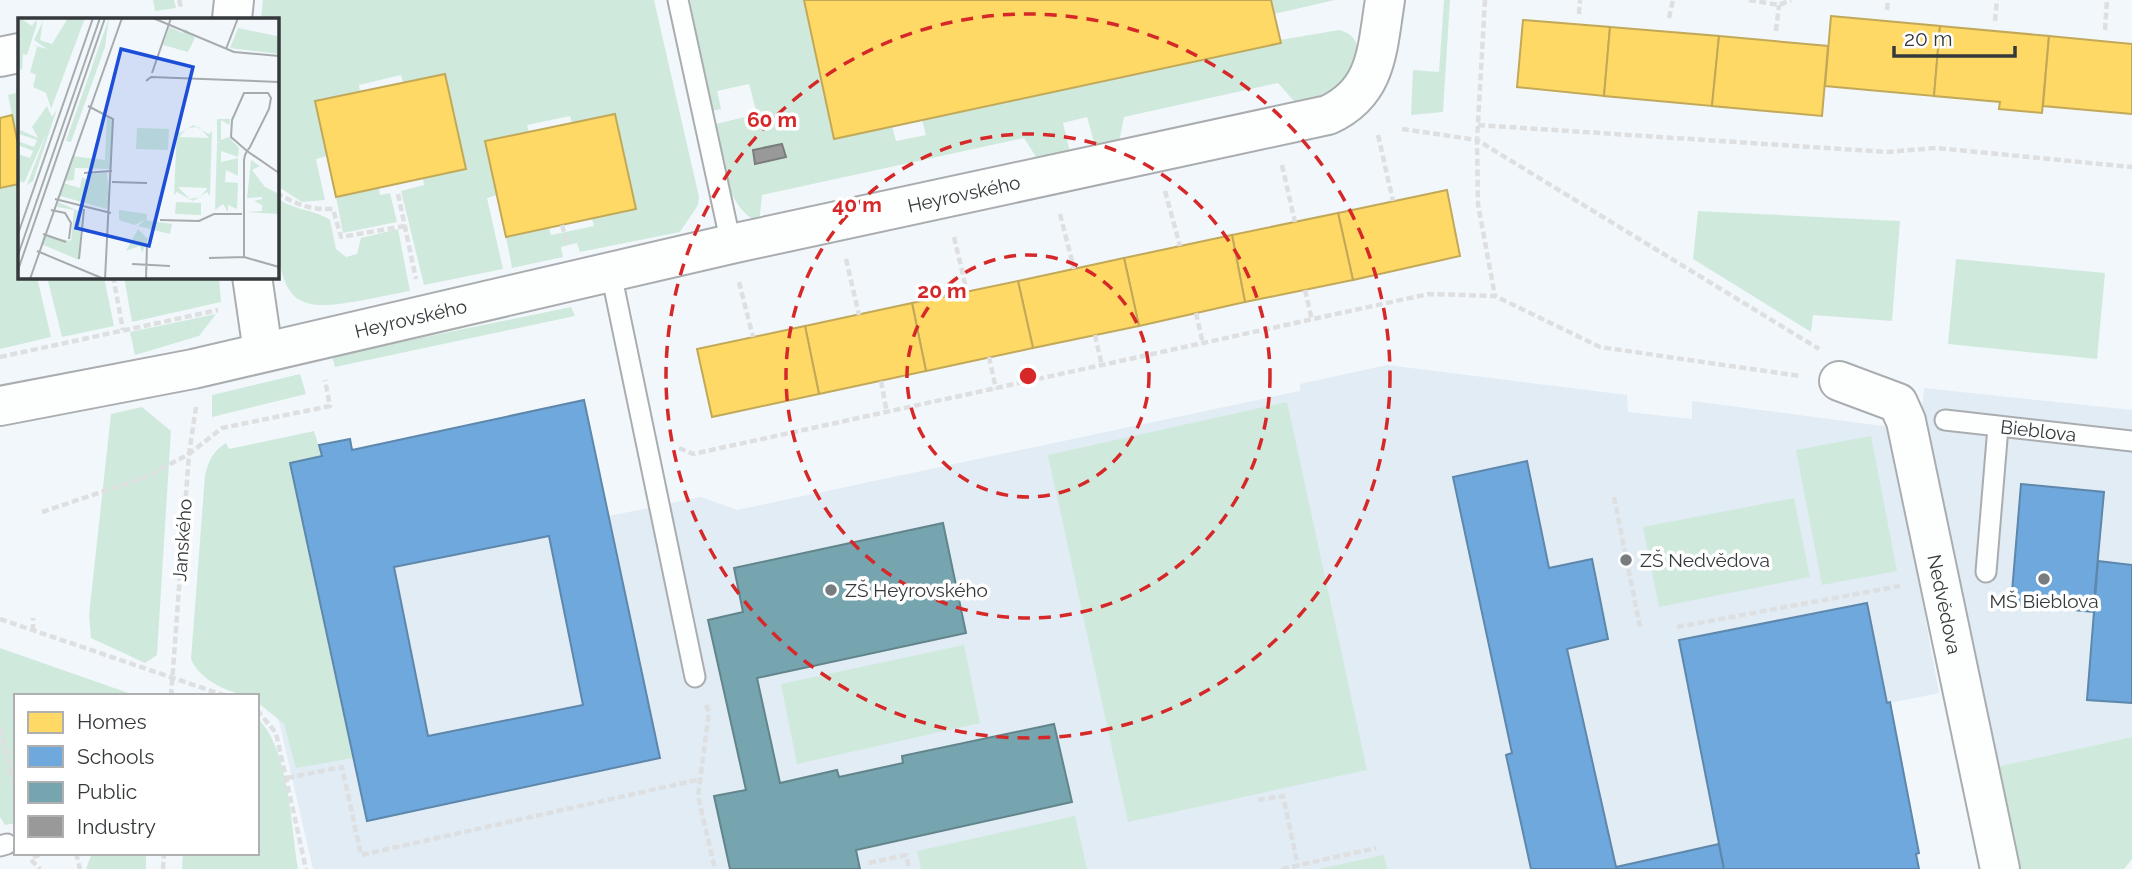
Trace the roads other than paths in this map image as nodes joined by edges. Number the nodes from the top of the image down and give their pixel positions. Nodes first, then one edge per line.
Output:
1 (234, 0) edge
2 (678, 0) edge
3 (1385, 0) edge
4 (232, 18) edge
5 (18, 53) edge
6 (0, 57) edge
7 (734, 259) junction
8 (611, 273) junction
9 (252, 278) edge
10 (263, 352) junction
11 (1839, 381) road end
12 (0, 406) edge
13 (1945, 420) dead end
14 (1998, 427) junction
15 (2132, 441) edge
16 (1986, 572) dead end
17 (695, 677) road end
18 (2000, 869) edge

1 - 4 street
2 - 7 lane
3 - 7 street, Heyrovského
5 - 6 street
7 - 8 street, Heyrovského
8 - 10 street, Heyrovského
8 - 17 lane
9 - 10 street
10 - 12 street, Heyrovského
11 - 18 street, Nedvědova
13 - 14 lane, Bieblova
14 - 15 lane, Bieblova
14 - 16 lane

